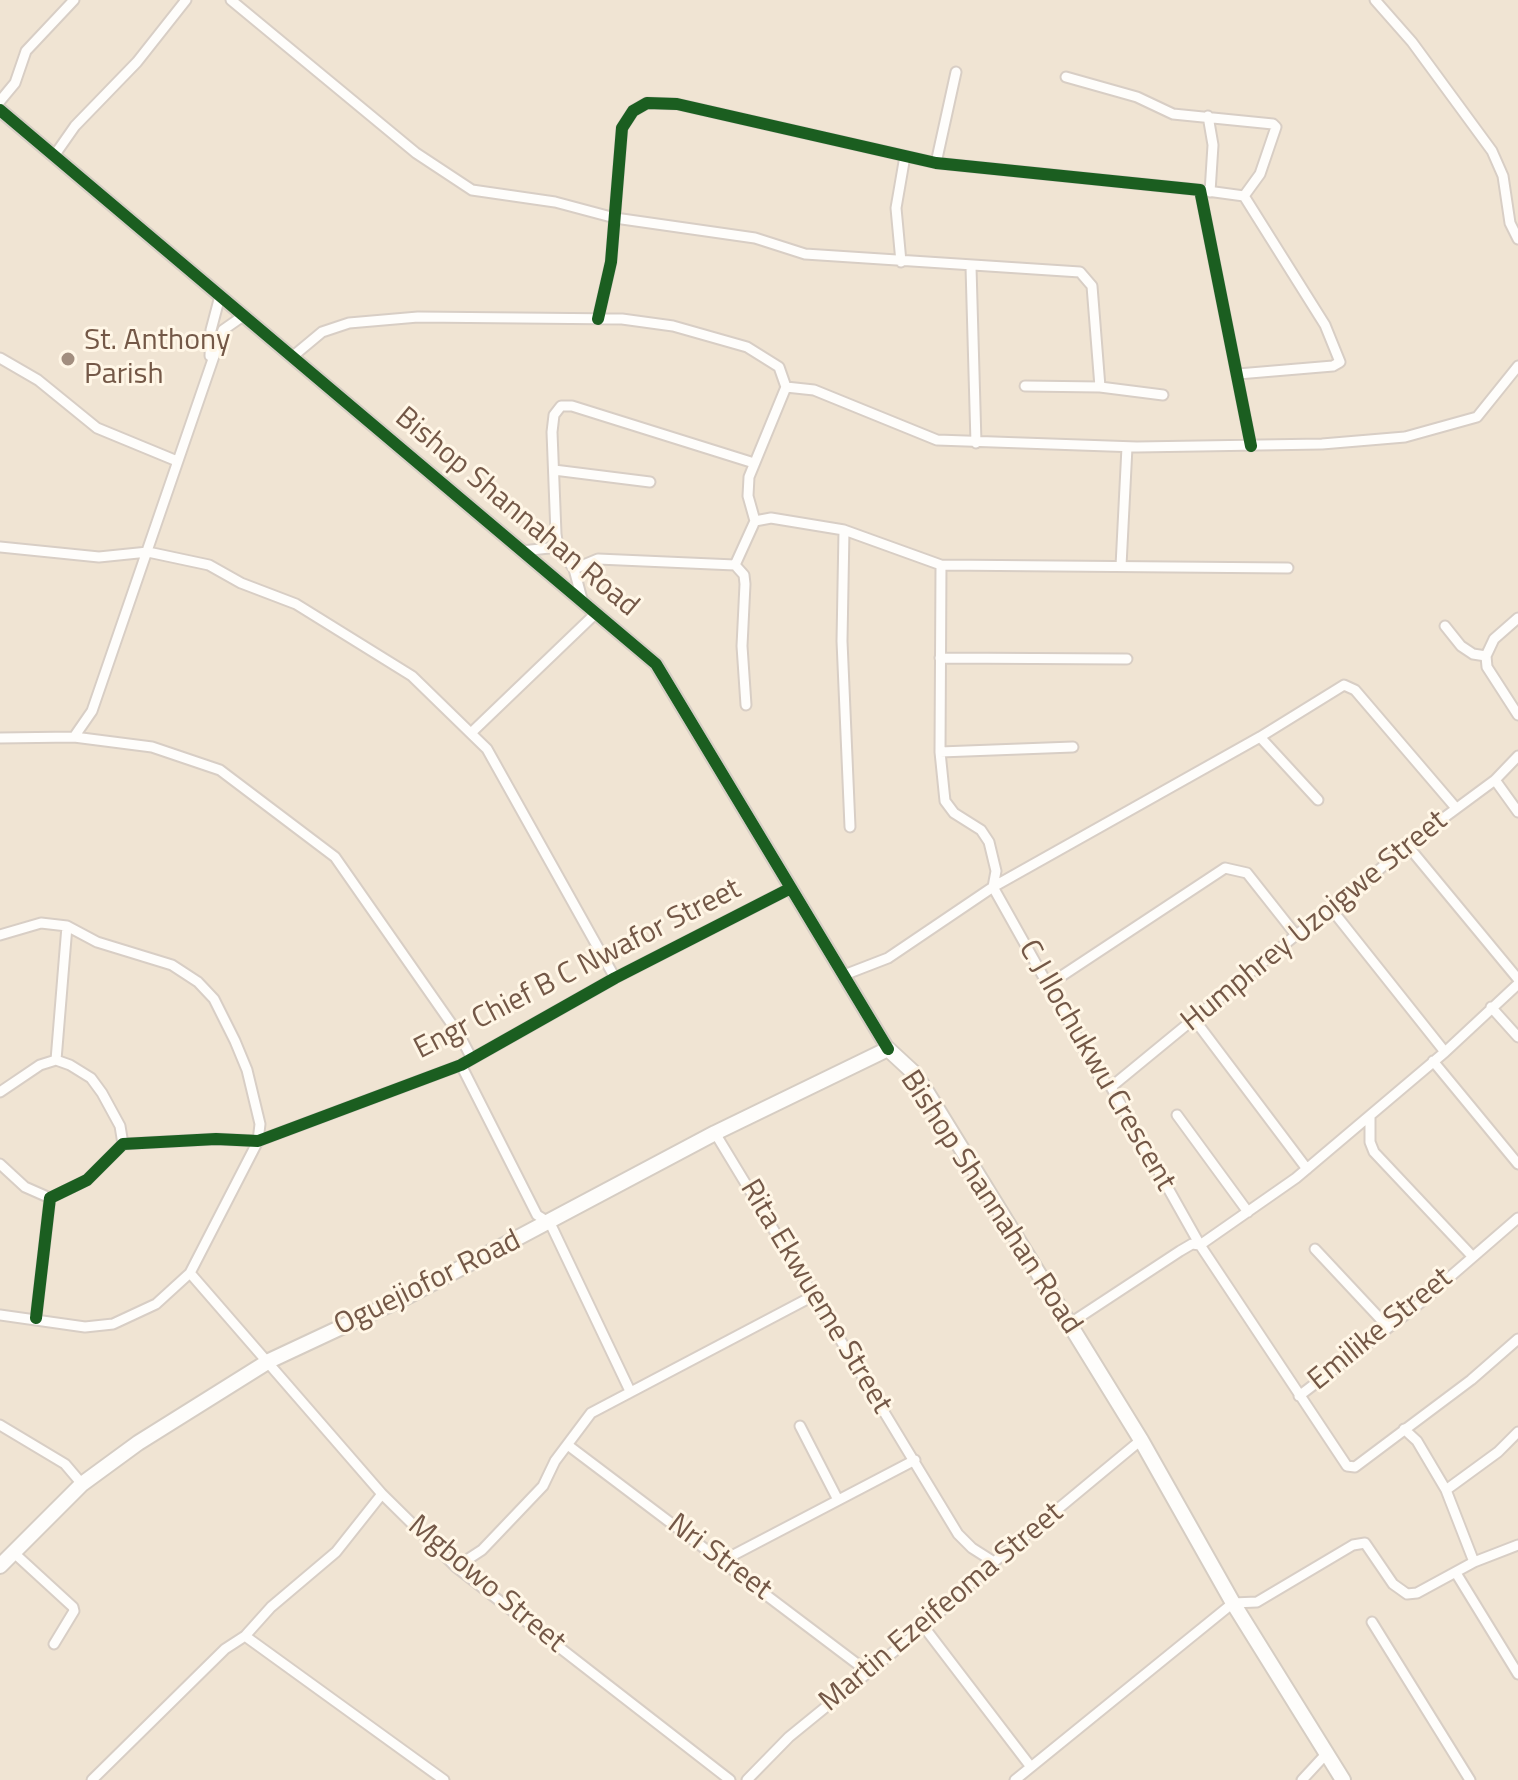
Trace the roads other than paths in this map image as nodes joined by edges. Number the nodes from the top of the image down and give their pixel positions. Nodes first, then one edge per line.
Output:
1 (74, 0) edge
2 (186, 0) edge
3 (231, 0) edge
4 (1375, 0) edge
5 (956, 72) dead end
6 (1066, 77) dead end
7 (0, 101) edge
8 (0, 110) edge
9 (1208, 116) junction
10 (54, 156) junction
11 (905, 156) junction
12 (936, 163) junction
13 (1205, 191) junction
14 (1244, 196) junction
15 (615, 218) junction
16 (1518, 239) edge
17 (901, 262) junction
18 (971, 267) junction
19 (220, 296) junction
20 (243, 316) junction
21 (598, 319) junction
22 (292, 357) junction
23 (0, 358) edge
24 (1518, 366) edge
25 (209, 368) junction
26 (1238, 374) junction
27 (1025, 386) dead end
28 (786, 387) junction
29 (1100, 387) junction
30 (1163, 395) dead end
31 (976, 443) junction
32 (1251, 446) junction
33 (1127, 447) junction
34 (177, 461) junction
35 (754, 463) junction
36 (554, 470) junction
37 (650, 482) dead end
38 (755, 521) junction
39 (844, 530) junction
40 (0, 547) edge
41 (558, 547) junction
42 (522, 551) junction
43 (148, 552) junction
44 (735, 565) junction
45 (941, 565) junction
46 (1121, 566) junction
47 (1288, 568) dead end
48 (574, 569) junction
49 (583, 603) junction
50 (594, 615) junction
51 (1518, 618) edge
52 (1445, 626) dead end
53 (1486, 656) junction
54 (940, 658) junction
55 (1127, 659) dead end
56 (746, 705) dead end
57 (1518, 715) edge
58 (471, 733) junction
59 (74, 737) junction
60 (1260, 737) junction
61 (0, 738) edge
62 (1073, 747) dead end
63 (940, 752) junction
64 (1518, 756) edge
65 (1495, 780) junction
66 (1318, 800) dead end
67 (1456, 808) junction
68 (1518, 812) edge
69 (850, 827) dead end
70 (1407, 845) junction
71 (993, 887) junction
72 (788, 891) junction
73 (1332, 910) junction
74 (67, 926) junction
75 (0, 935) edge
76 (1296, 935) junction
77 (844, 975) junction
78 (615, 978) junction
79 (1518, 982) edge
80 (1048, 985) junction
81 (1491, 1007) junction
82 (1194, 1019) junction
83 (1518, 1037) edge
84 (888, 1049) junction
85 (1445, 1052) junction
86 (471, 1057) junction
87 (56, 1060) junction
88 (1433, 1061) junction
89 (461, 1065) junction
90 (1111, 1087) junction
91 (0, 1092) edge
92 (1177, 1115) dead end
93 (1370, 1116) junction
94 (715, 1133) junction
95 (258, 1141) junction
96 (123, 1144) junction
97 (0, 1164) edge
98 (1518, 1164) edge
99 (1307, 1169) junction
100 (50, 1198) junction
101 (1248, 1212) junction
102 (1518, 1218) edge
103 (550, 1223) junction
104 (1200, 1245) junction
105 (1315, 1249) dead end
106 (1472, 1256) junction
107 (190, 1273) junction
108 (813, 1296) junction
109 (0, 1315) edge
110 (36, 1318) junction
111 (1069, 1324) junction
112 (1388, 1327) junction
113 (1518, 1339) edge
114 (269, 1361) junction
115 (630, 1391) junction
116 (1299, 1396) junction
117 (0, 1425) edge
118 (800, 1426) dead end
119 (1404, 1429) junction
120 (1518, 1432) edge
121 (1141, 1440) junction
122 (569, 1446) junction
123 (915, 1460) junction
124 (82, 1484) junction
125 (1446, 1490) junction
126 (382, 1494) junction
127 (837, 1498) junction
128 (1518, 1545) edge
129 (13, 1552) junction
130 (722, 1561) junction
131 (994, 1562) junction
132 (1474, 1562) junction
133 (0, 1566) edge
134 (456, 1567) junction
135 (1456, 1573) junction
136 (1233, 1603) junction
137 (1372, 1622) dead end
138 (924, 1627) junction
139 (245, 1636) junction
140 (54, 1644) dead end
141 (868, 1672) junction
142 (1518, 1674) edge
143 (1327, 1753) junction
144 (1031, 1767) junction
145 (92, 1780) edge
146 (444, 1780) edge
147 (730, 1780) edge
148 (747, 1780) edge
149 (1015, 1780) edge
150 (1302, 1780) edge
151 (1343, 1780) edge
152 (1470, 1780) edge

1 - 7 street
2 - 10 street
3 - 15 street
4 - 16 street
5 - 12 street
6 - 9 street
8 - 10 street, Bishop Shannahan Road
9 - 13 street
9 - 14 street
10 - 19 street, Bishop Shannahan Road
11 - 12 street
11 - 15 street
11 - 17 street
12 - 13 street
13 - 14 street
13 - 26 street
14 - 26 street
15 - 17 street
15 - 21 street
17 - 18 street
18 - 29 street
18 - 31 street
19 - 20 street, Bishop Shannahan Road
19 - 25 street
20 - 22 street, Bishop Shannahan Road
20 - 25 street
21 - 22 street
21 - 28 street
22 - 42 street, Bishop Shannahan Road
23 - 34 street
24 - 32 street
25 - 34 street
26 - 32 street
27 - 29 street
28 - 31 street
28 - 35 street
29 - 30 street
31 - 33 street
32 - 33 street
33 - 46 street
34 - 43 street
35 - 36 street
35 - 38 street
36 - 37 street
36 - 41 street
38 - 39 street
38 - 44 street
39 - 45 street
39 - 69 street
40 - 43 street
41 - 42 street
41 - 48 street
42 - 49 street, Bishop Shannahan Road
43 - 58 street
43 - 59 street
44 - 48 street
44 - 56 street
45 - 46 street
45 - 54 street
46 - 47 street
48 - 49 street
49 - 50 street, Bishop Shannahan Road
50 - 58 street
50 - 72 street, Bishop Shannahan Road
51 - 53 street
52 - 53 street
53 - 57 street
54 - 55 street
54 - 63 street
58 - 78 street
59 - 61 street
59 - 86 street
60 - 66 street
60 - 67 street
60 - 71 street
62 - 63 street
63 - 71 street
64 - 65 street, Humphrey Uzoigwe Street
65 - 67 street, Humphrey Uzoigwe Street
65 - 68 street
67 - 70 street, Humphrey Uzoigwe Street
70 - 73 street, Humphrey Uzoigwe Street
70 - 79 street
71 - 77 street
71 - 80 street, C J Ilochukwu Crescent
72 - 77 street, Bishop Shannahan Road
72 - 78 street, Engr Chief B C Nwafor Street
73 - 76 street, Humphrey Uzoigwe Street
73 - 85 street
74 - 75 street
74 - 87 street
74 - 95 street
76 - 80 street
76 - 82 street, Humphrey Uzoigwe Street
77 - 84 street, Bishop Shannahan Road
78 - 86 street, Engr Chief B C Nwafor Street
79 - 81 street
80 - 90 street, C J Ilochukwu Crescent
81 - 83 street
81 - 85 street
82 - 90 street, Humphrey Uzoigwe Street
82 - 99 street
84 - 94 main road, Oguejiofor Road
84 - 111 main road, Bishop Shannahan Road
85 - 88 street
86 - 89 street, Engr Chief B C Nwafor Street
87 - 91 street
87 - 96 street
88 - 93 street
88 - 98 street
89 - 95 street, Engr Chief B C Nwafor Street
89 - 103 street
90 - 104 street, C J Ilochukwu Crescent
92 - 101 street
93 - 99 street
93 - 106 street, Emilike Street
94 - 103 main road, Oguejiofor Road
94 - 108 street, Rita Ekwueme Street
95 - 96 street
95 - 107 street
96 - 100 street
97 - 100 street
99 - 101 street
100 - 110 street
101 - 104 street
102 - 106 street
103 - 114 main road, Oguejiofor Road
103 - 115 street
104 - 111 street
104 - 116 street, C J Ilochukwu Crescent
105 - 112 street
106 - 112 street, Emilike Street
107 - 110 street
107 - 114 street, Mgbowo Street
108 - 115 street
108 - 123 street, Rita Ekwueme Street
109 - 110 street
111 - 121 main road, Bishop Shannahan Road
112 - 116 street, Emilike Street
113 - 119 street
114 - 124 main road, Oguejiofor Road
114 - 126 street, Mgbowo Street
115 - 122 street
116 - 119 street, C J Ilochukwu Crescent
117 - 124 street
118 - 127 street
119 - 125 street
120 - 125 street
121 - 131 street, Martin Ezeifeoma Street
121 - 136 main road, Bishop Shannahan Road
122 - 130 street, Nri Street
122 - 134 street
123 - 127 street
123 - 131 street, Rita Ekwueme Street
124 - 129 main road, Oguejiofor Road
125 - 132 street
126 - 134 street, Mgbowo Street
126 - 139 street
127 - 130 street
128 - 132 street
129 - 133 main road, Oguejiofor Road
129 - 140 street
130 - 141 street, Nri Street
131 - 138 street, Martin Ezeifeoma Street
132 - 135 street
134 - 147 street, Mgbowo Street
135 - 136 street
135 - 142 street
136 - 143 main road, Bishop Shannahan Road
136 - 144 street
137 - 152 street
138 - 141 street, Martin Ezeifeoma Street
138 - 144 street
139 - 145 street
139 - 146 street
141 - 148 street, Martin Ezeifeoma Street
143 - 150 street
143 - 151 main road, Bishop Shannahan Road
144 - 149 street

